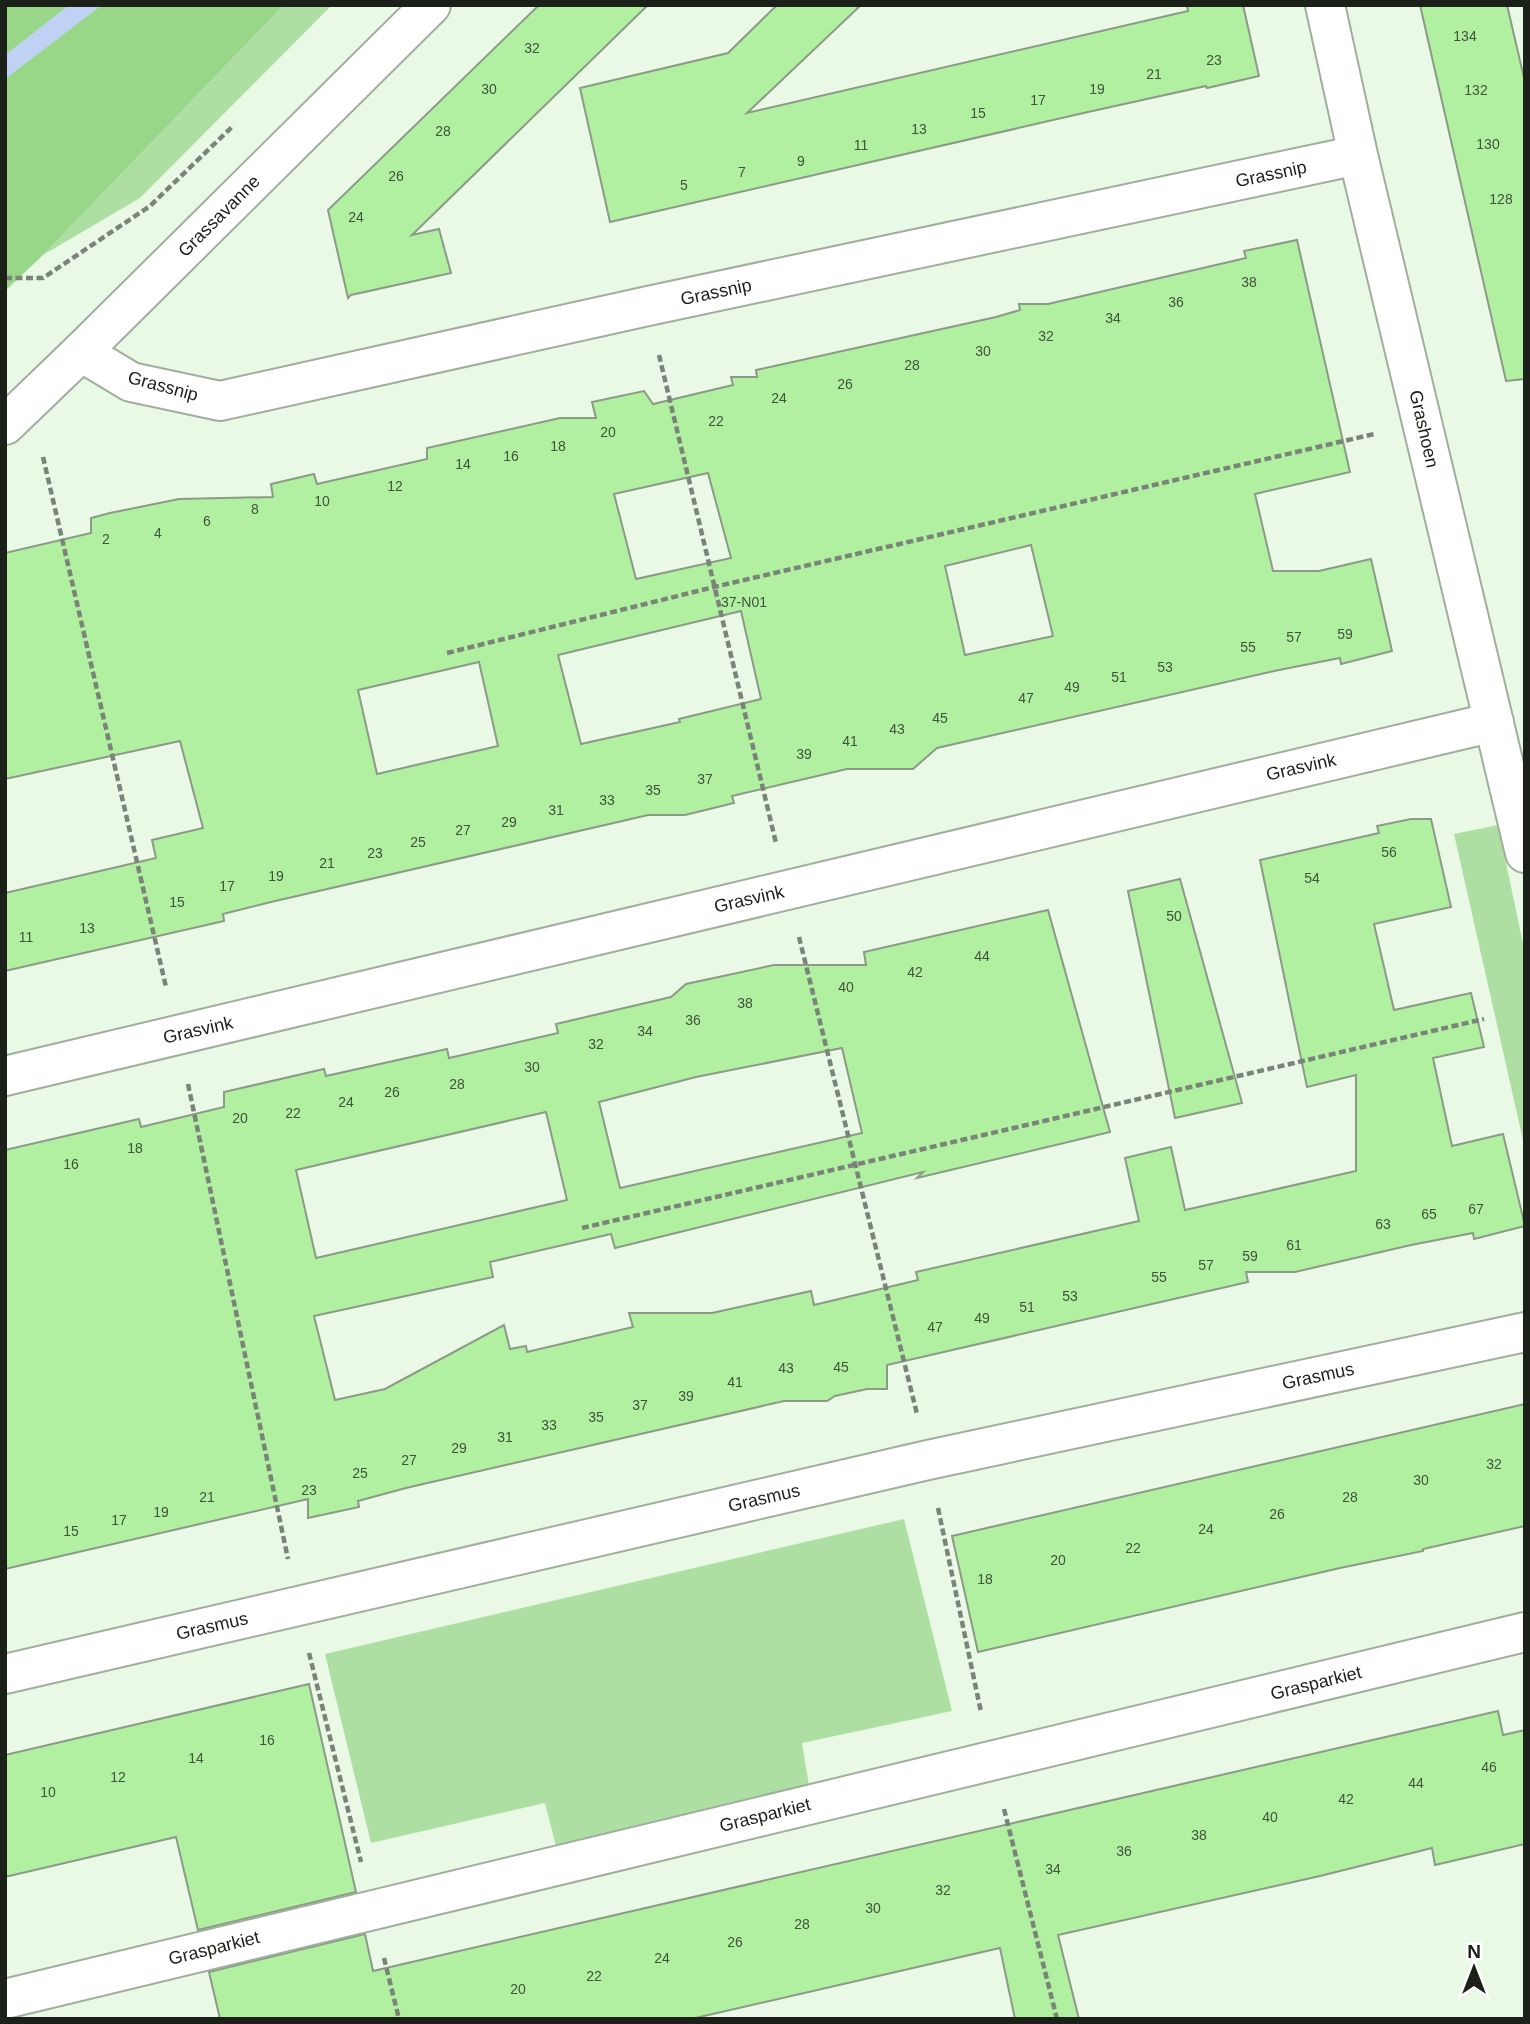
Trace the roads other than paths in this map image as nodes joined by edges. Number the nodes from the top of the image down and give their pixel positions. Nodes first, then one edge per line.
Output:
1 (431, 5) edge
2 (1325, 5) edge
3 (1358, 155) junction
4 (81, 352) junction
5 (18, 413) edge
6 (1494, 722) junction
7 (1525, 853) edge
8 (5, 1076) edge
9 (1525, 1332) edge
10 (1525, 1632) edge
11 (5, 1674) edge
12 (5, 1999) edge

1 - 4 street, Grassavanne
2 - 3 street, Grashoen
3 - 4 street, Grassnip
3 - 6 street, Grashoen
4 - 5 street, Grassavanne
6 - 7 street, Grashoen
6 - 8 street, Grasvink
9 - 11 street, Grasmus
10 - 12 street, Grasparkiet

